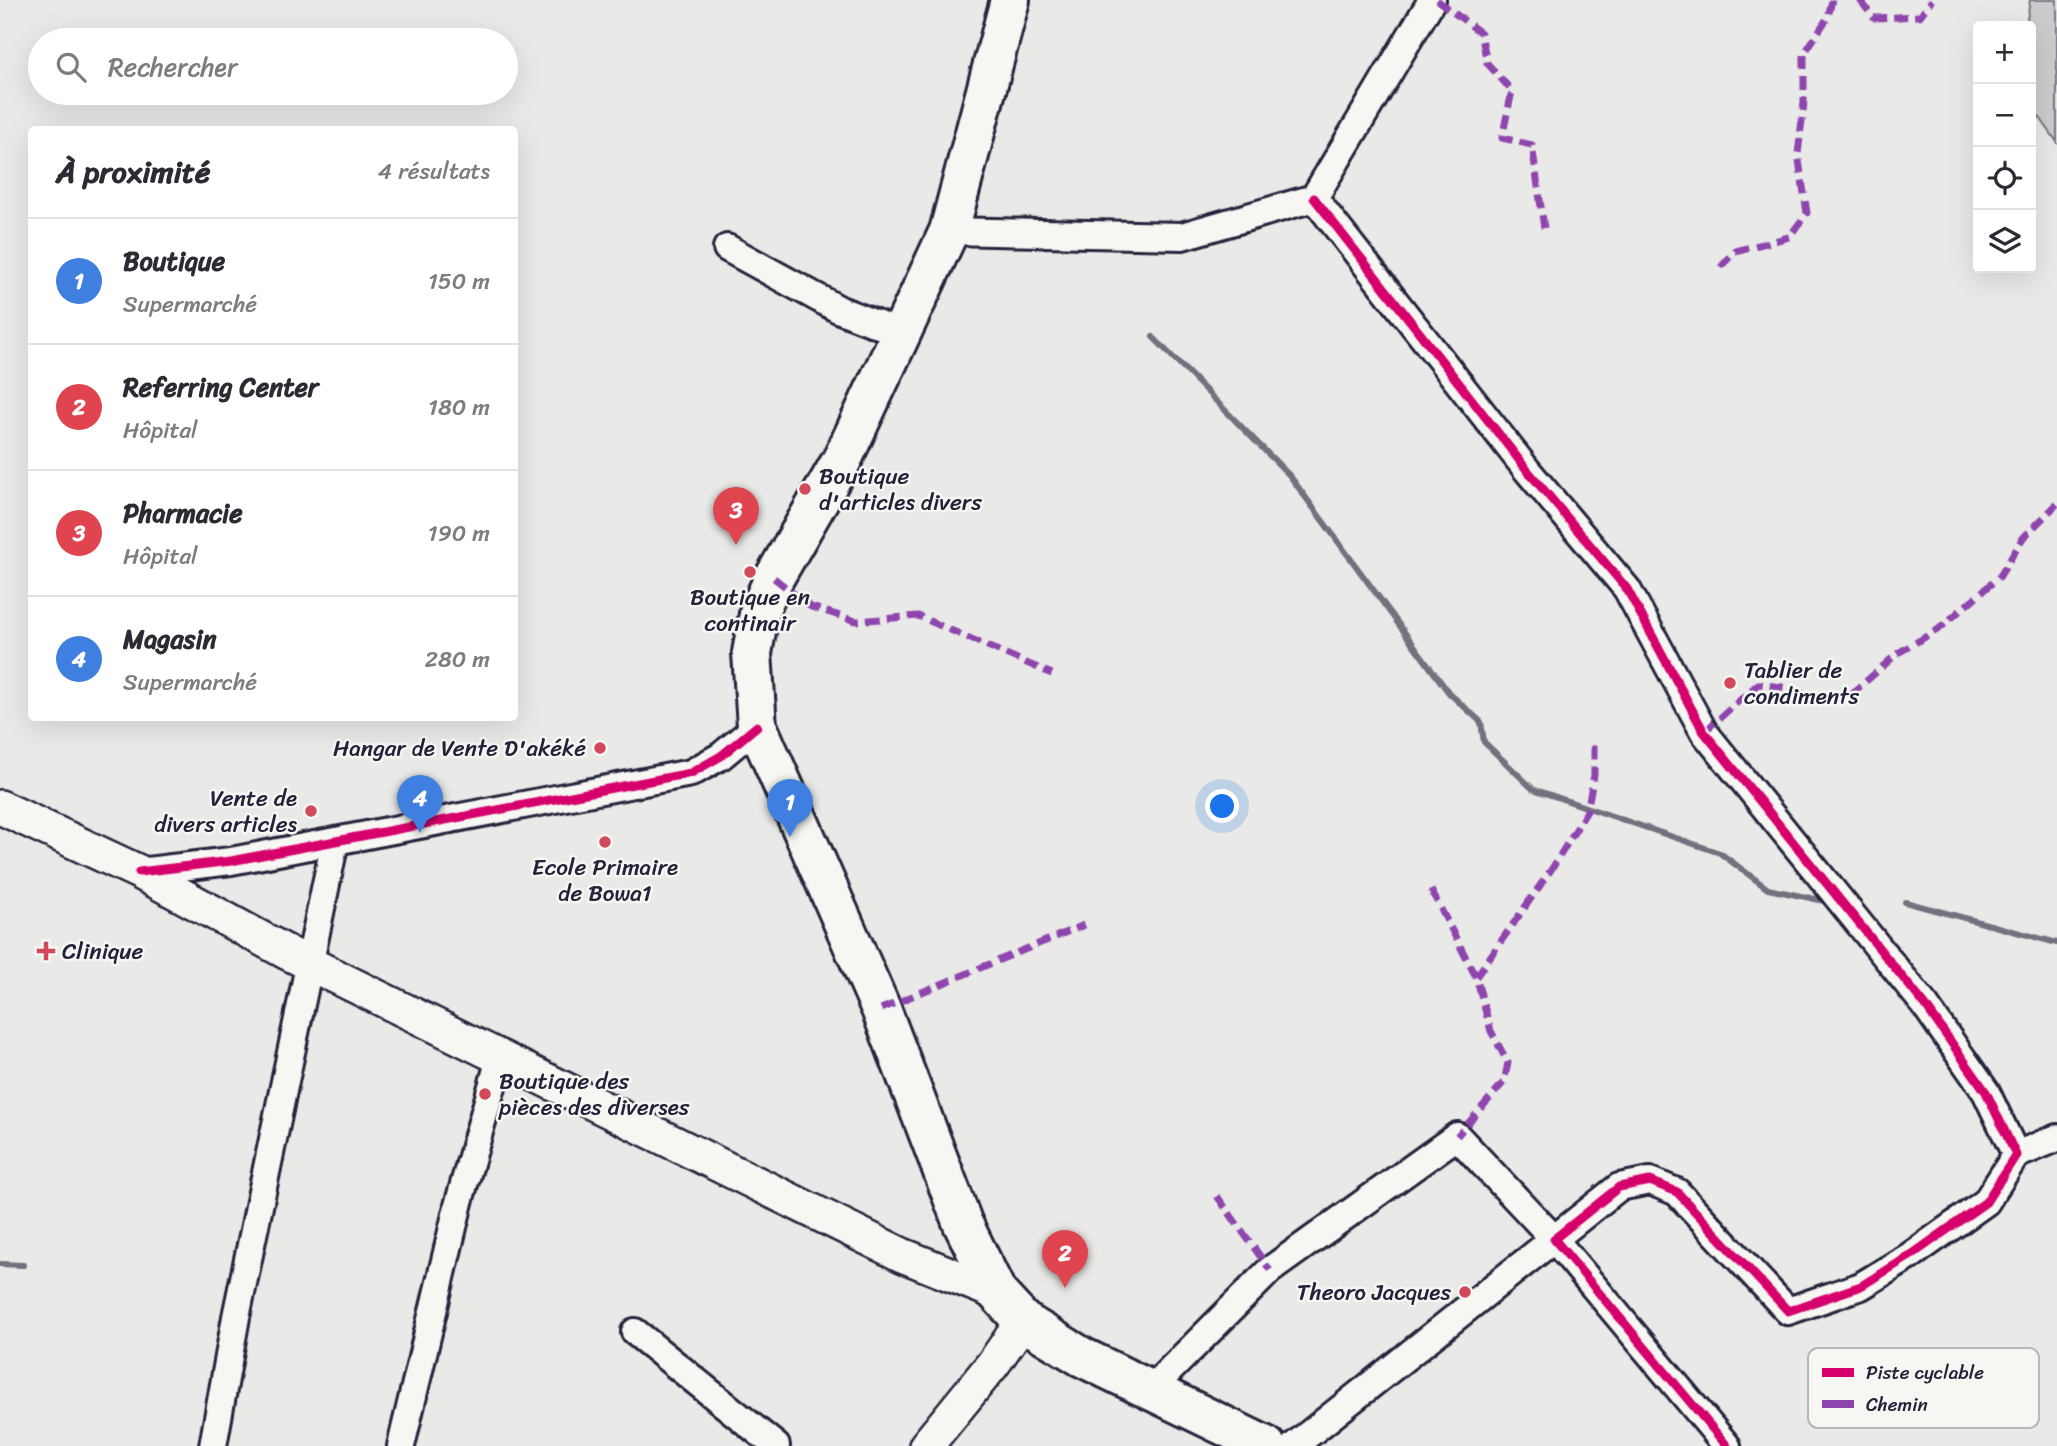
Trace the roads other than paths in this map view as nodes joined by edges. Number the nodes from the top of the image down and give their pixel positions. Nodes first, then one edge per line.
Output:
1 (1010, 0) edge
2 (1432, 0) edge
3 (1314, 198) junction
4 (949, 230) junction
5 (727, 248) dead end
6 (902, 334) junction
7 (757, 726) junction
8 (0, 807) edge
9 (335, 841) junction
10 (139, 872) junction
11 (309, 961) junction
12 (501, 1055) junction
13 (2057, 1138) edge
14 (2016, 1155) junction
15 (1554, 1239) junction
16 (997, 1293) junction
17 (1023, 1321) junction
18 (635, 1332) dead end
19 (1151, 1389) junction
20 (213, 1446) edge
21 (401, 1446) edge
22 (776, 1446) edge
23 (926, 1446) edge
24 (1266, 1446) edge
25 (1294, 1446) edge
26 (1727, 1446) edge

1 - 4 highway
2 - 3 street
3 - 4 street
3 - 14 street
4 - 6 highway
5 - 6 street
6 - 7 highway
7 - 9 street
7 - 16 highway
8 - 10 main road
9 - 10 street
9 - 11 street
10 - 11 main road
11 - 12 main road
11 - 20 street
12 - 16 main road
12 - 21 street
13 - 14 street
14 - 15 street
15 - 19 street
15 - 25 street
15 - 26 street
16 - 17 highway
17 - 19 highway
17 - 23 main road
18 - 22 street
19 - 24 highway

